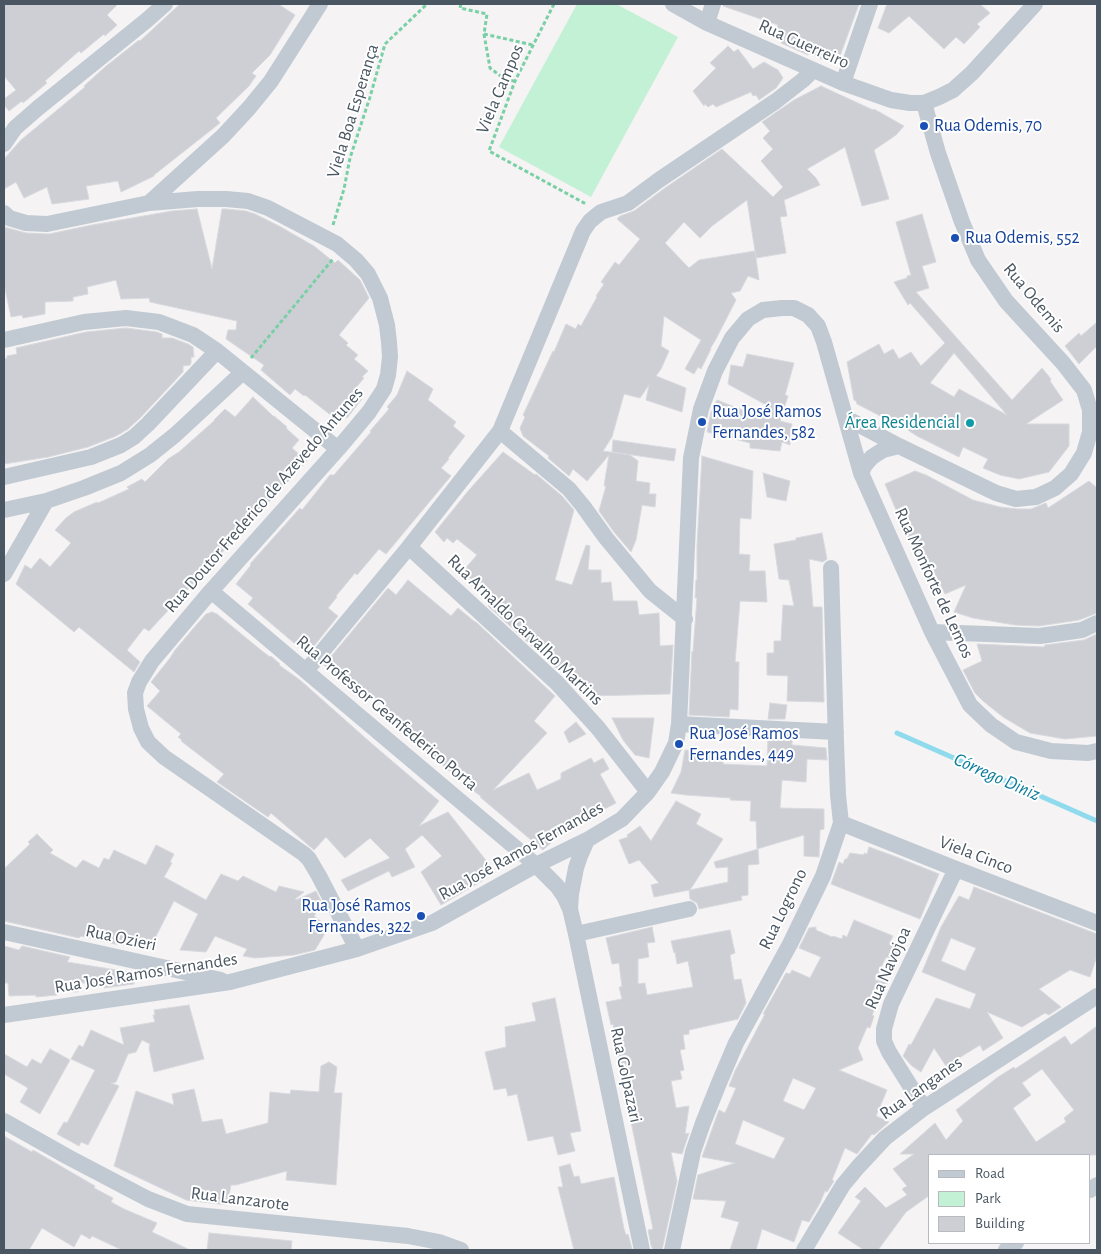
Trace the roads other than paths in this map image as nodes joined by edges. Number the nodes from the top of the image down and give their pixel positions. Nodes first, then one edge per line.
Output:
1 (165, 4) edge
2 (320, 4) edge
3 (673, 4) edge
4 (713, 4) edge
5 (870, 4) edge
6 (1035, 4) edge
7 (707, 22) junction
8 (813, 70) junction
9 (843, 84) junction
10 (924, 103) junction
11 (4, 144) edge
12 (149, 203) junction
13 (4, 213) edge
14 (4, 340) edge
15 (824, 342) joint
16 (217, 351) junction
17 (242, 371) junction
18 (846, 418) junction
19 (500, 431) junction
20 (899, 446) junction
21 (338, 449) junction
22 (861, 473) junction
23 (4, 477) edge
24 (46, 501) junction
25 (4, 510) edge
26 (409, 547) junction
27 (831, 568) dead end
28 (4, 574) edge
29 (211, 591) junction
30 (685, 620) junction
31 (1097, 623) edge
32 (932, 632) junction
33 (306, 671) junction
34 (680, 724) junction
35 (836, 732) junction
36 (1097, 752) edge
37 (648, 792) junction
38 (841, 823) junction
39 (587, 840) junction
40 (536, 865) junction
41 (956, 869) junction
42 (570, 909) junction
43 (689, 909) dead end
44 (1097, 923) edge
45 (4, 932) edge
46 (576, 934) junction
47 (357, 949) junction
48 (230, 982) junction
49 (1097, 996) edge
50 (4, 1015) edge
51 (924, 1108) junction
52 (4, 1121) edge
53 (461, 1250) edge
54 (642, 1250) edge
55 (672, 1250) edge
56 (804, 1250) edge

1 - 11 street
2 - 12 street
3 - 7 street, Rua Guerreiro
4 - 7 street
5 - 9 street
6 - 10 street
7 - 8 street, Rua Guerreiro
8 - 9 street, Rua Guerreiro
8 - 19 street
9 - 10 street, Rua Guerreiro
10 - 20 street, Rua Odemis
12 - 13 street, Rua Doutor Frederico de Azevedo Antunes
12 - 21 street, Rua Doutor Frederico de Azevedo Antunes
14 - 16 street
15 - 18 street, Rua Monforte de Lemos
15 - 30 street, Rua José Ramos Fernandes
16 - 17 street
16 - 23 street
17 - 21 street
17 - 24 street
18 - 20 street, Rua Odemis
18 - 22 street, Rua Monforte de Lemos
19 - 26 street
19 - 30 street
20 - 22 street
21 - 29 street, Rua Doutor Frederico de Azevedo Antunes
22 - 32 street, Rua Monforte de Lemos
24 - 25 street
24 - 28 street
26 - 33 street
26 - 37 street, Rua Arnaldo Carvalho Martins
27 - 35 street, Rua Logrono
29 - 33 street, Rua Professor Geanfederico Porta
29 - 47 street, Rua Doutor Frederico de Azevedo Antunes
30 - 34 street, Rua José Ramos Fernandes
31 - 32 street
32 - 36 street, Rua Monforte de Lemos
33 - 40 street, Rua Professor Geanfederico Porta
34 - 35 street
34 - 37 street, Rua José Ramos Fernandes
35 - 38 street, Rua Logrono
37 - 39 street, Rua José Ramos Fernandes
38 - 41 street, Viela Cinco
38 - 55 street, Rua Logrono
39 - 40 street, Rua José Ramos Fernandes
39 - 42 street, Rua Golpazari
40 - 42 street, Rua Golpazari
40 - 47 street, Rua José Ramos Fernandes
41 - 44 street, Viela Cinco
41 - 51 street, Rua Navojoa
42 - 46 street, Rua Golpazari
43 - 46 street
45 - 48 street, Rua Ozieri
46 - 54 street, Rua Golpazari
47 - 48 street, Rua José Ramos Fernandes
48 - 50 street, Rua José Ramos Fernandes
49 - 51 street, Rua Langanes
51 - 56 street, Rua Langanes
52 - 53 street, Rua Lanzarote

